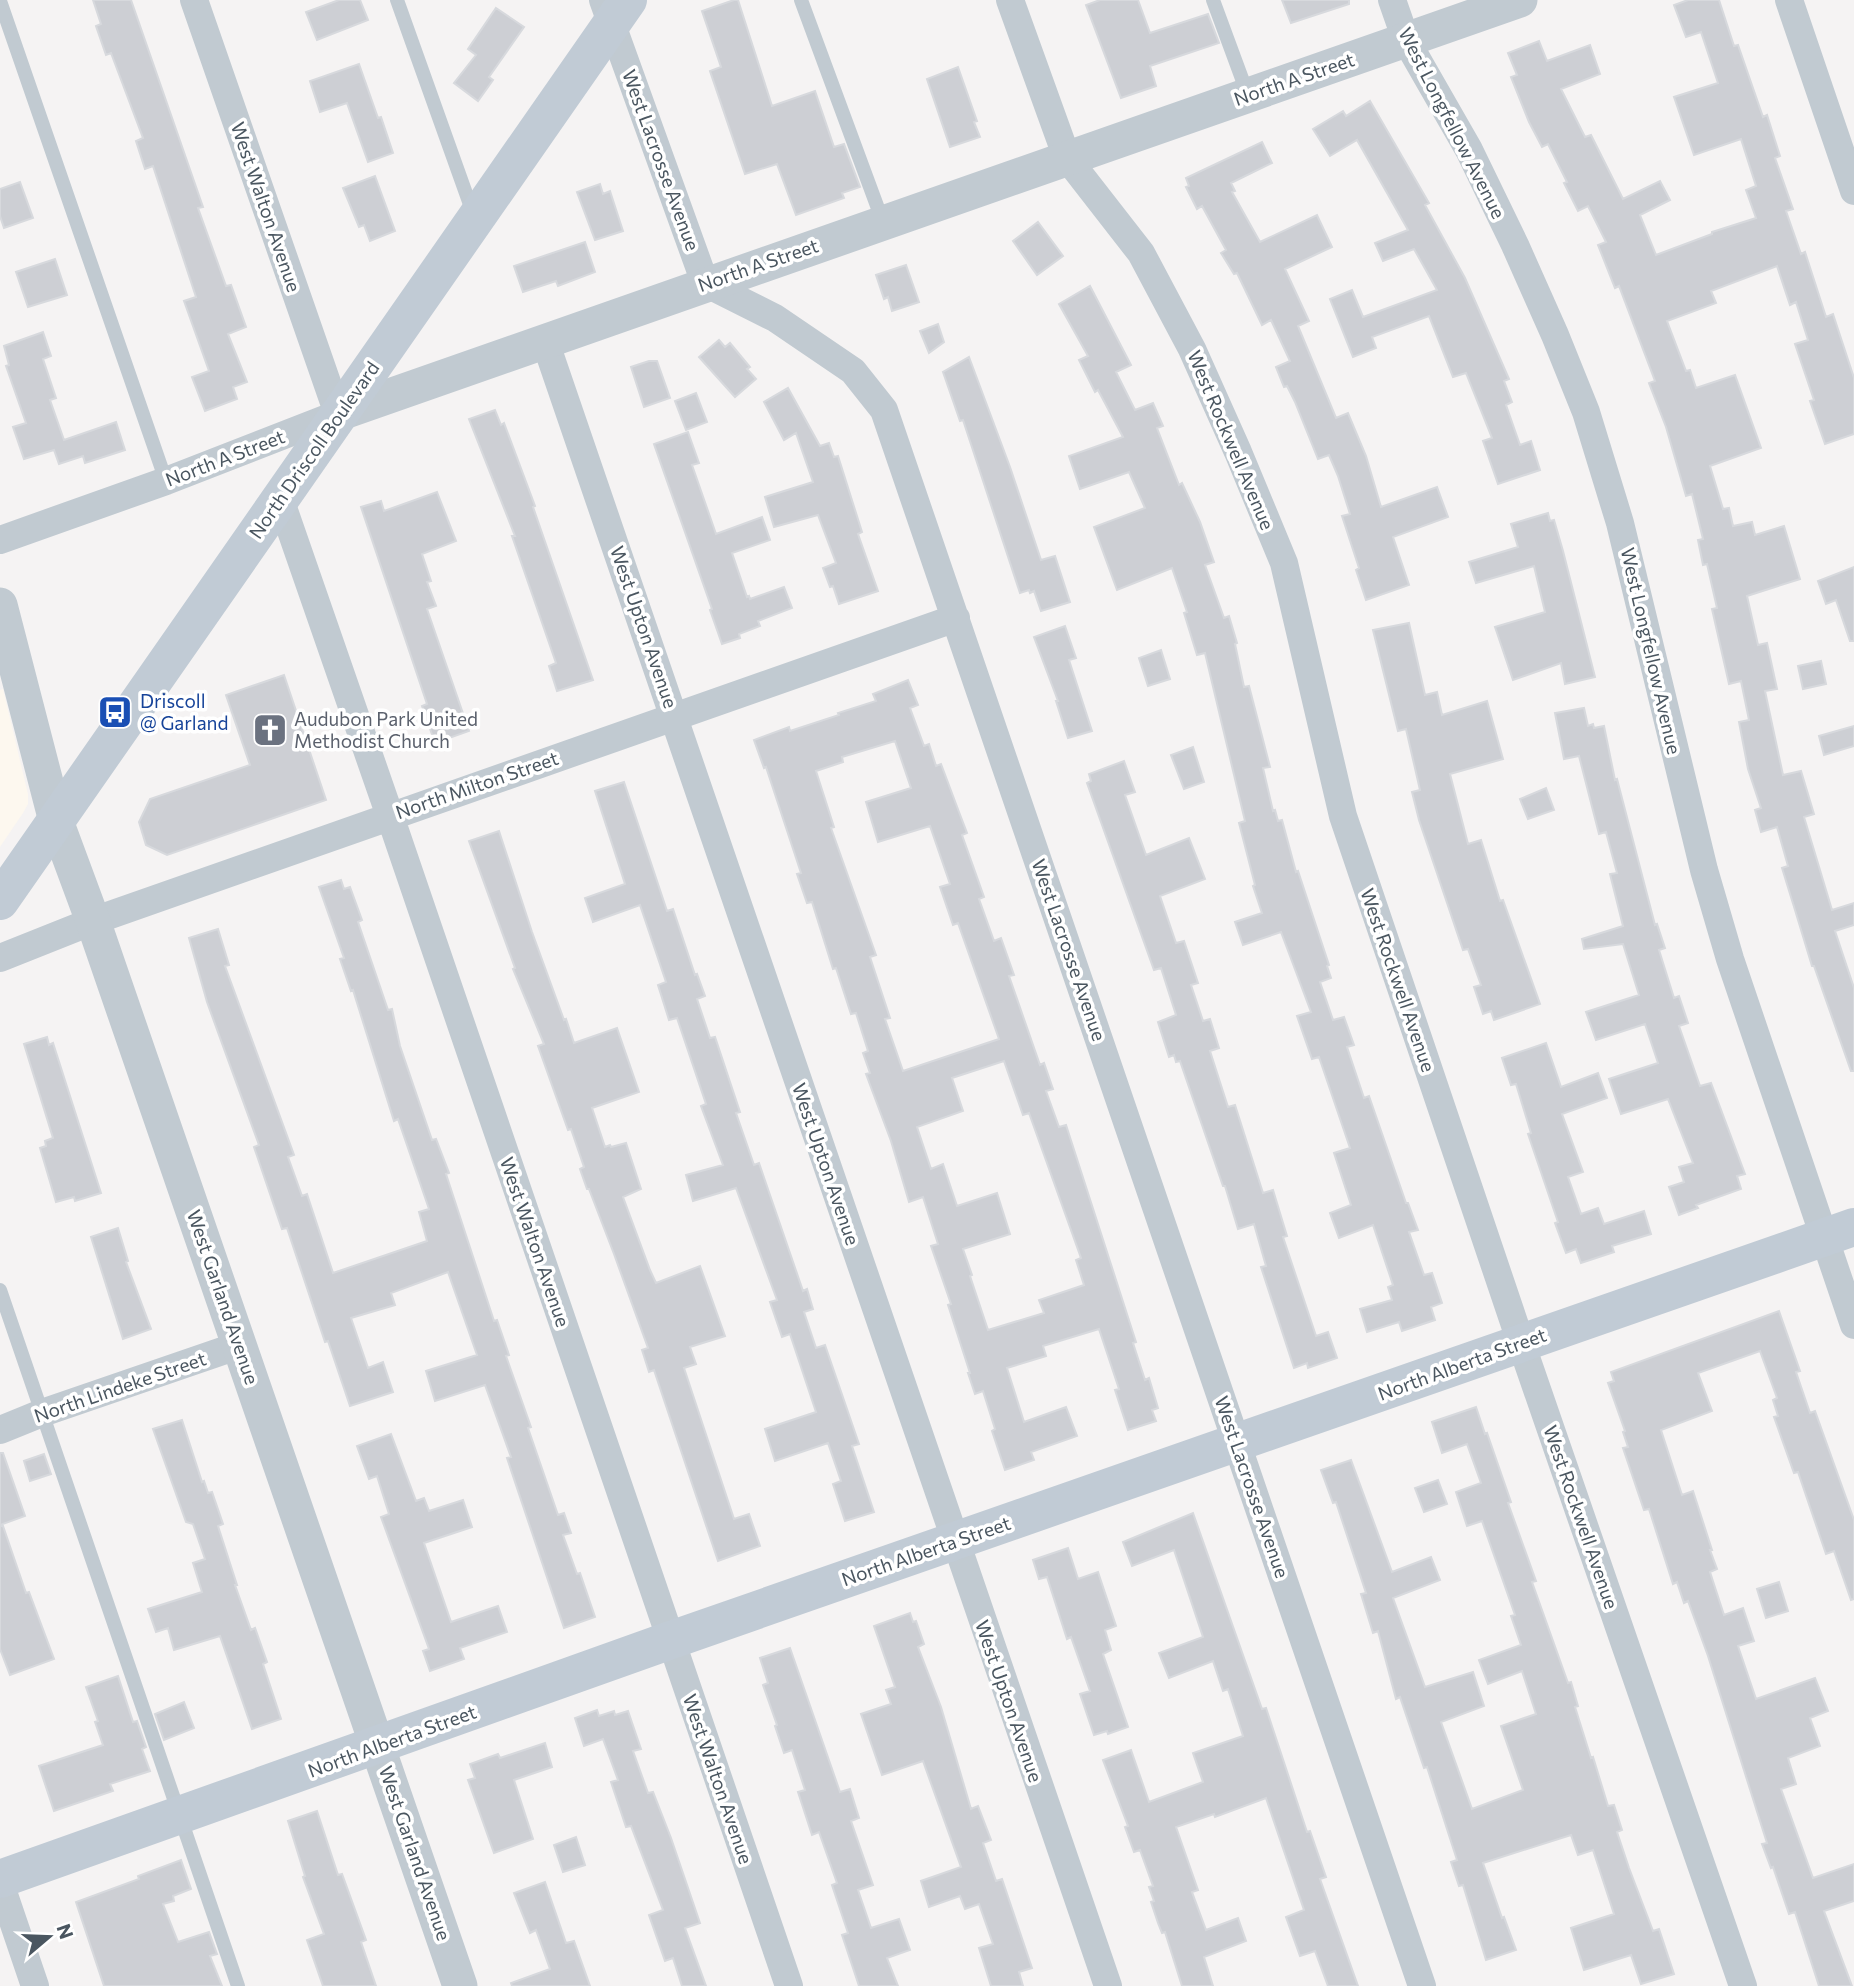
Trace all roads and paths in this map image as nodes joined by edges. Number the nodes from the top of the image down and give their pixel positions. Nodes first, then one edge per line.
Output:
1 (194, 0) edge
2 (397, 0) edge
3 (801, 0) edge
4 (1010, 0) edge
5 (1213, 0) edge
6 (1392, 0) edge
7 (1520, 0) edge
8 (1789, 0) edge
9 (0, 1) edge
10 (614, 8) edge
11 (1406, 40) junction
12 (1248, 94) junction
13 (1067, 158) junction
14 (1854, 191) edge
15 (475, 220) junction
16 (883, 222) junction
17 (705, 283) junction
18 (545, 341) junction
19 (338, 414) junction
20 (166, 481) junction
21 (280, 499) junction
22 (0, 540) edge
23 (0, 605) edge
24 (956, 618) junction
25 (675, 715) junction
26 (390, 816) junction
27 (56, 821) junction
28 (0, 901) edge
29 (93, 920) junction
30 (0, 958) edge
31 (1839, 1233) edge
32 (0, 1290) edge
33 (1854, 1325) edge
34 (1521, 1343) junction
35 (240, 1346) junction
36 (42, 1413) junction
37 (0, 1430) edge
38 (1237, 1444) junction
39 (954, 1541) junction
40 (671, 1640) junction
41 (379, 1746) junction
42 (180, 1816) junction
43 (0, 1881) edge
44 (35, 1986) edge
45 (238, 1986) edge
46 (460, 1986) edge
47 (789, 1986) edge
48 (1108, 1986) edge
49 (1422, 1986) edge
50 (1743, 1986) edge

1 - 19 street, West Walton Avenue
2 - 15 lane
3 - 16 lane
4 - 13 street, West Rockwell Avenue
5 - 12 lane
6 - 11 street, West Longfellow Avenue
7 - 11 street, North A Street
8 - 14 street
9 - 20 lane
10 - 15 main road, North Driscoll Boulevard
10 - 17 street, West Lacrosse Avenue
11 - 12 street, North A Street
11 - 31 street, West Longfellow Avenue
12 - 13 street, North A Street
13 - 16 street, North A Street
13 - 34 street, West Rockwell Avenue
15 - 19 main road, North Driscoll Boulevard
16 - 17 street, North A Street
17 - 18 street, North A Street
17 - 24 street, West Lacrosse Avenue
18 - 19 street, North A Street
18 - 25 street, West Upton Avenue
19 - 20 street, North A Street
19 - 21 main road, North Driscoll Boulevard
20 - 22 street, North A Street
21 - 26 street, West Walton Avenue
21 - 27 main road, North Driscoll Boulevard
23 - 27 street, West Garland Avenue
24 - 25 street, North Milton Street
24 - 38 street, West Lacrosse Avenue
25 - 26 street, North Milton Street
25 - 39 street, West Upton Avenue
26 - 29 street, North Milton Street
26 - 40 street, West Walton Avenue
27 - 28 main road, North Driscoll Boulevard
27 - 29 street, West Garland Avenue
29 - 30 street, North Milton Street
29 - 35 street, West Garland Avenue
31 - 33 street, West Longfellow Avenue
31 - 34 main road, North Alberta Street
32 - 36 lane
34 - 38 main road, North Alberta Street
34 - 50 street, West Rockwell Avenue
35 - 36 street, North Lindeke Street
35 - 41 street, West Garland Avenue
36 - 37 street, North Lindeke Street
36 - 42 lane
38 - 39 main road, North Alberta Street
38 - 49 street, West Lacrosse Avenue
39 - 40 main road, North Alberta Street
39 - 48 street, West Upton Avenue
40 - 41 main road, North Alberta Street
40 - 47 street, West Walton Avenue
41 - 42 main road, North Alberta Street
41 - 46 street, West Garland Avenue
42 - 43 main road, North Alberta Street
42 - 45 lane
43 - 44 street

